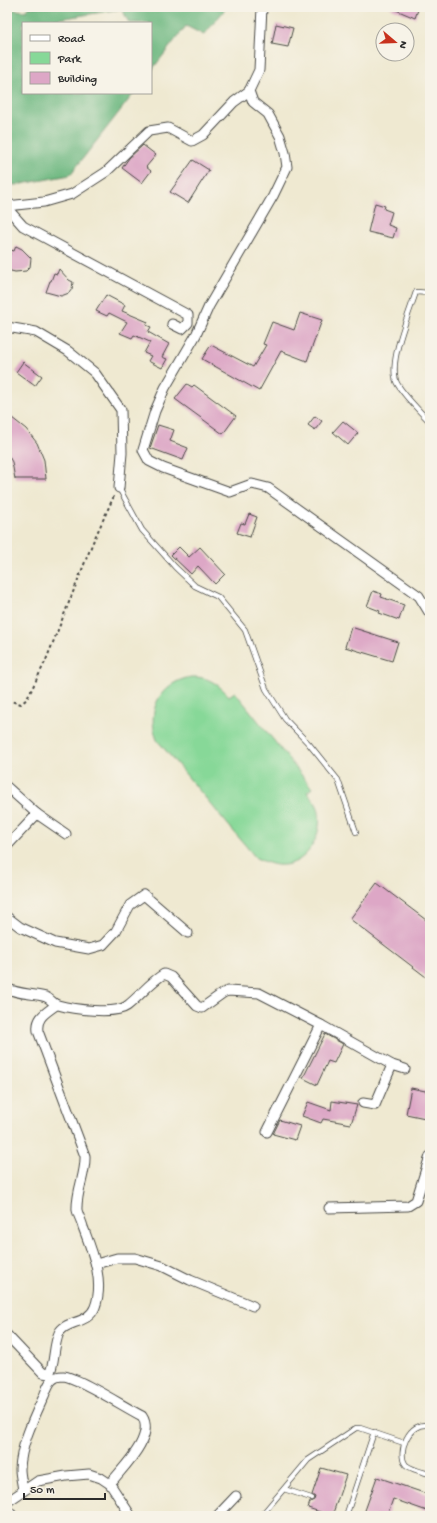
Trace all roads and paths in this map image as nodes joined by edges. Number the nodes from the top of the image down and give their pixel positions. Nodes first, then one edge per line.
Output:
1 (262, 7) edge
2 (249, 90) junction
3 (7, 207) edge
4 (430, 293) edge
5 (172, 324) dead end
6 (7, 327) edge
7 (430, 422) edge
8 (119, 488) joint
9 (111, 501) dead end
10 (430, 614) edge
11 (7, 700) edge
12 (7, 787) edge
13 (37, 814) junction
14 (356, 832) dead end
15 (66, 834) dead end
16 (7, 846) edge
17 (7, 917) edge
18 (188, 932) dead end
19 (7, 988) edge
20 (56, 1005) junction
21 (320, 1024) junction
22 (392, 1065) junction
23 (405, 1068) dead end
24 (363, 1103) dead end
25 (267, 1132) dead end
26 (430, 1156) edge
27 (329, 1208) dead end
28 (96, 1264) junction
29 (253, 1306) dead end
30 (7, 1335) edge
31 (430, 1426) edge
32 (374, 1432) junction
33 (404, 1442) junction
34 (430, 1474) edge
35 (110, 1484) junction
36 (284, 1489) junction
37 (23, 1490) junction
38 (236, 1496) dead end
39 (312, 1498) dead end
40 (7, 1502) edge
41 (7, 1512) edge
42 (262, 1515) edge
43 (11, 1516) edge
44 (131, 1516) edge
45 (217, 1516) edge
46 (269, 1516) edge
47 (346, 1516) edge

1 - 2 street
2 - 3 street
2 - 10 street
3 - 5 street
4 - 7 lane
6 - 8 street
8 - 14 lane
9 - 11 path
12 - 13 street
13 - 15 street
13 - 16 street
17 - 18 street
19 - 20 street
20 - 21 street
20 - 28 street
21 - 22 street
21 - 25 street
22 - 23 street
22 - 24 street
26 - 27 street
28 - 29 street
28 - 30 street
31 - 33 lane
32 - 33 lane
32 - 36 lane
32 - 47 lane
33 - 34 lane
35 - 37 street
35 - 37 street
35 - 44 street
36 - 39 lane
36 - 42 lane
37 - 40 street
38 - 45 street
41 - 43 street
42 - 46 lane

